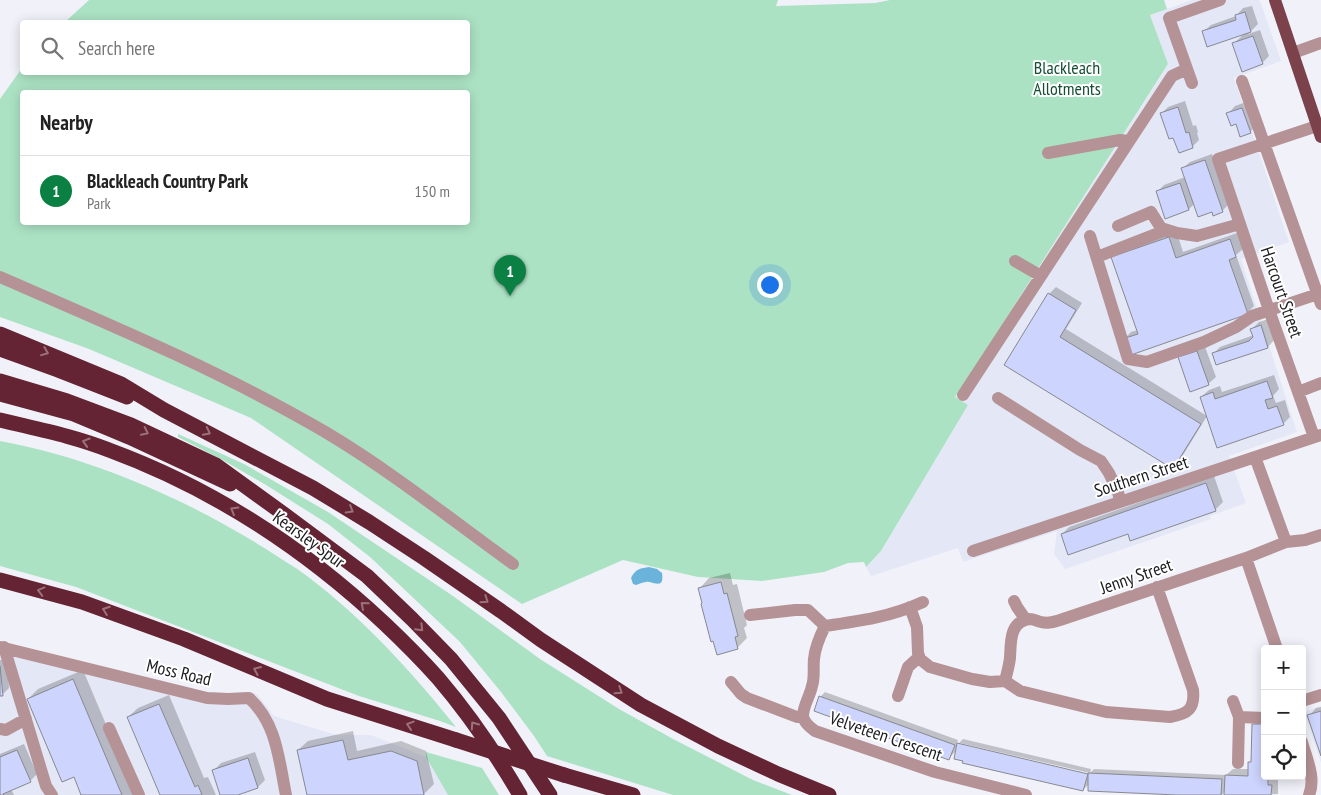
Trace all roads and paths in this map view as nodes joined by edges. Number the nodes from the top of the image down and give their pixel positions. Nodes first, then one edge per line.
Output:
1 (1220, 0) edge
2 (1275, 0) edge
3 (1321, 42) edge
4 (1292, 53) junction
5 (1187, 69) junction
6 (1242, 82) dead end
7 (1192, 83) dead end
8 (1319, 132) edge
9 (1129, 141) junction
10 (1264, 144) junction
11 (1048, 153) dead end
12 (1240, 224) junction
13 (1118, 226) dead end
14 (1166, 230) junction
15 (1090, 236) dead end
16 (1097, 257) junction
17 (1015, 260) dead end
18 (1041, 276) junction
19 (0, 277) edge
20 (1320, 297) edge
21 (1269, 310) junction
22 (0, 334) edge
23 (0, 349) edge
24 (0, 382) edge
25 (1321, 383) edge
26 (1298, 392) junction
27 (0, 394) edge
28 (963, 396) dead end
29 (998, 398) dead end
30 (164, 410) junction
31 (0, 420) edge
32 (1318, 436) edge
33 (1255, 457) junction
34 (260, 498) junction
35 (1120, 501) junction
36 (1321, 535) edge
37 (1286, 542) junction
38 (973, 551) dead end
39 (1246, 558) junction
40 (513, 564) dead end
41 (0, 580) edge
42 (1157, 587) junction
43 (1014, 601) dead end
44 (923, 602) dead end
45 (910, 608) junction
46 (750, 615) dead end
47 (1026, 620) junction
48 (825, 626) junction
49 (1276, 645) edge
50 (2, 647) edge
51 (919, 657) junction
52 (1006, 681) junction
53 (731, 682) dead end
54 (1321, 695) edge
55 (898, 696) dead end
56 (1234, 701) dead end
57 (1306, 701) edge
58 (803, 716) junction
59 (1239, 717) junction
60 (1261, 718) edge
61 (26, 719) junction
62 (109, 728) dead end
63 (0, 729) edge
64 (1306, 755) edge
65 (1238, 763) dead end
66 (52, 795) edge
67 (138, 795) edge
68 (286, 795) edge
69 (520, 795) edge
70 (550, 795) edge
71 (633, 795) edge
72 (829, 795) edge
73 (1026, 795) edge
74 (1308, 795) edge

1 - 5 street
2 - 4 main road
3 - 4 street
4 - 8 main road
5 - 7 street
5 - 9 street
6 - 10 street
8 - 10 street
9 - 11 street
9 - 18 street
10 - 12 street, Harcourt Street
10 - 20 street
12 - 14 street
12 - 21 street, Harcourt Street
13 - 14 street
14 - 16 street
15 - 16 street
16 - 21 street
17 - 18 street
18 - 28 street
19 - 40 street
20 - 21 street
21 - 26 street, Harcourt Street
22 -> 30 highway
23 - 30 highway
24 -> 34 highway
25 - 26 street
26 - 32 street, Harcourt Street
27 - 34 highway
29 - 35 street
30 -> 72 highway
69 -> 31 highway, Kearsley Spur
32 - 33 street, Southern Street
33 - 35 street, Southern Street
33 - 37 street
34 -> 70 highway, Kearsley Spur
35 - 38 street, Southern Street
36 - 37 street, Jenny Street
37 - 39 street, Jenny Street
39 - 42 street, Jenny Street
39 - 49 street
71 -> 41 highway, bridge
42 - 47 street, Jenny Street
42 - 52 street
43 - 47 street
44 - 45 street
45 - 48 street
45 - 51 street
46 - 48 street
47 - 52 street
48 - 58 street, Velveteen Crescent
50 - 61 street
50 - 68 street, Moss Road
51 - 52 street
51 - 55 street
53 - 58 street
54 - 57 street
56 - 59 street
58 - 73 street, Velveteen Crescent
59 - 60 street
59 - 65 street
61 - 63 street
61 - 66 street
62 - 67 street
64 - 74 street

